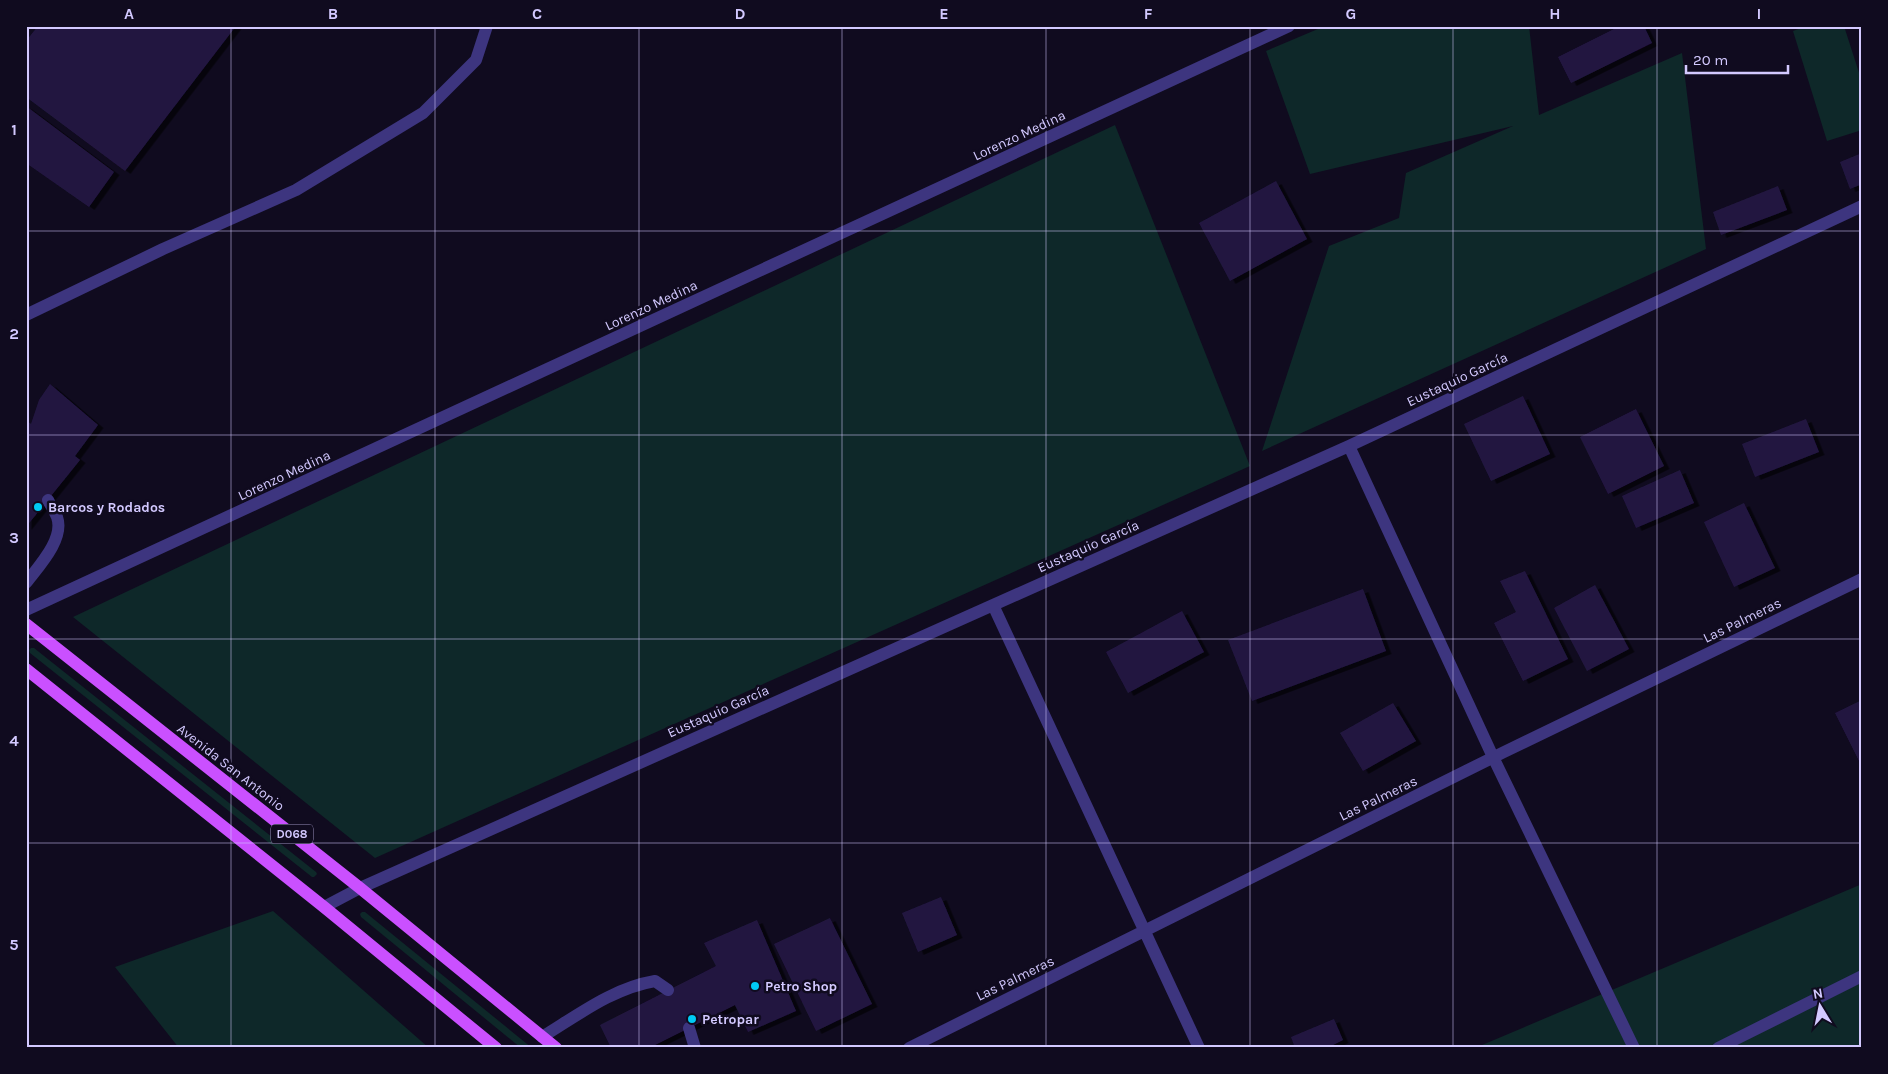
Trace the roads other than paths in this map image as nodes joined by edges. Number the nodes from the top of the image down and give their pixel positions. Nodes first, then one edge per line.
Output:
1 (488, 26) edge
2 (1289, 26) edge
3 (1862, 206) edge
4 (26, 315) edge
5 (1349, 446) junction
6 (48, 500) dead end
7 (1862, 579) edge
8 (26, 583) edge
9 (993, 605) junction
10 (26, 610) edge
11 (26, 624) edge
12 (26, 669) edge
13 (1493, 757) junction
14 (360, 888) junction
15 (324, 907) junction
16 (1145, 930) junction
17 (1862, 976) edge
18 (668, 990) dead end
19 (689, 1028) dead end
20 (542, 1037) junction
21 (496, 1048) edge
22 (556, 1048) edge
23 (695, 1048) edge
24 (909, 1048) edge
25 (1199, 1048) edge
26 (1634, 1048) edge
27 (1718, 1048) edge

1 - 4 street
2 - 10 street, Lorenzo Medina
3 - 5 street, Eustaquio García
5 - 9 street, Eustaquio García
5 - 13 street
6 - 8 street
7 - 13 street, Las Palmeras
9 - 14 street, Eustaquio García
9 - 16 street
11 - 14 main road, Avenida San Antonio / D068
12 - 15 main road, D068
13 - 16 street, Las Palmeras
13 - 26 street
14 - 15 street, Eustaquio García
14 - 20 main road, Avenida San Antonio / D068
15 - 21 main road, D068
16 - 24 street, Las Palmeras
16 - 25 street
17 - 27 street
18 - 20 street
19 - 23 street
20 - 22 main road, Avenida San Antonio / D068

